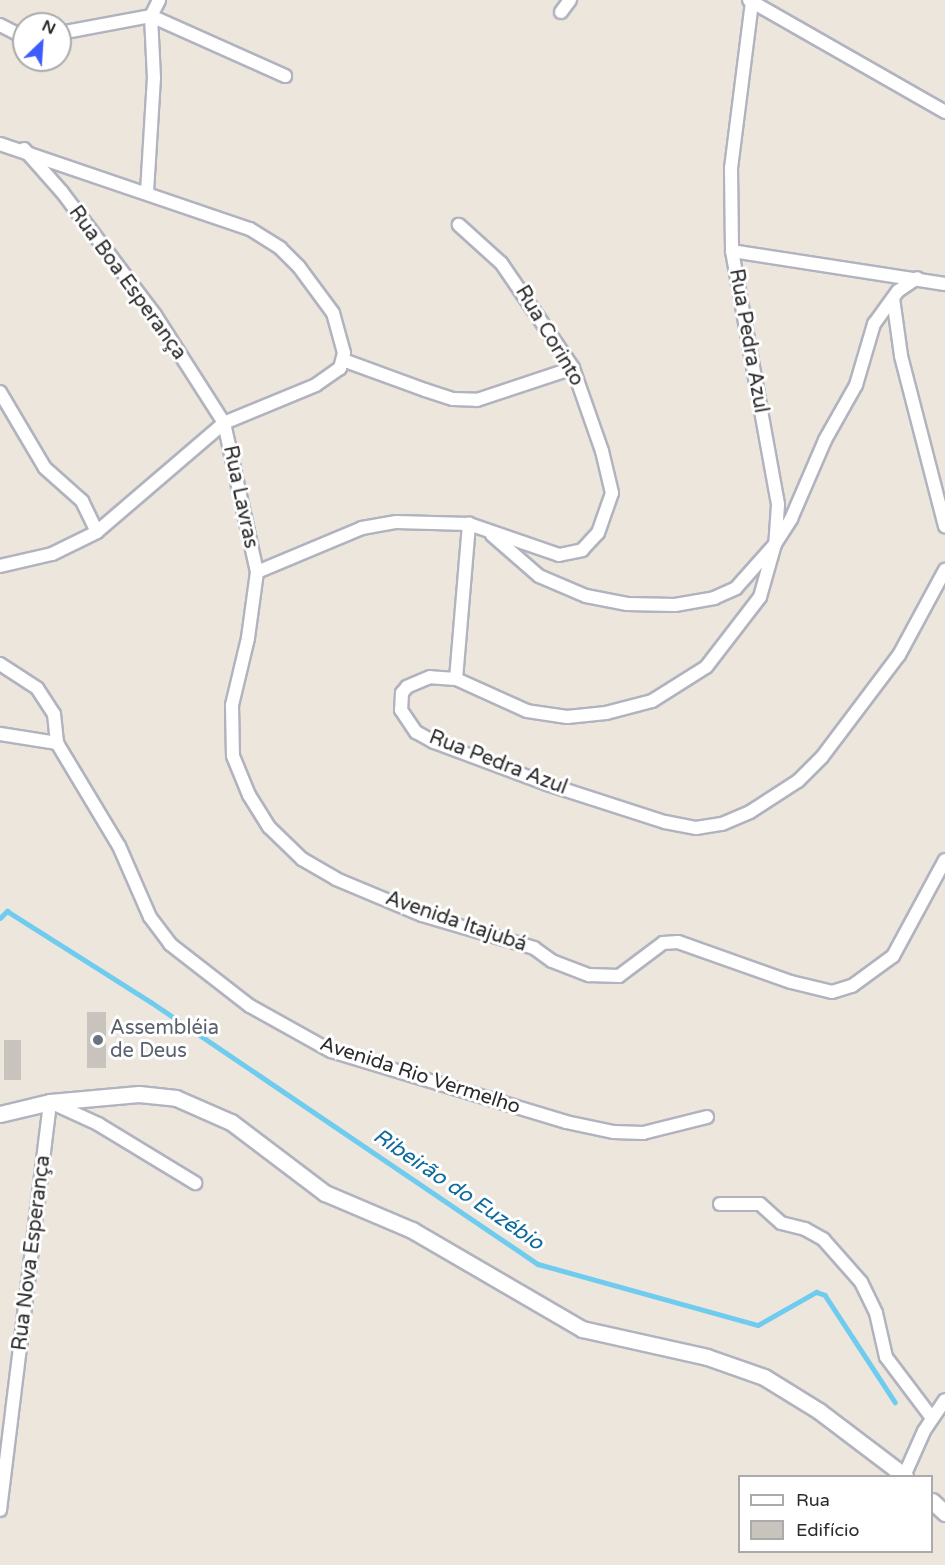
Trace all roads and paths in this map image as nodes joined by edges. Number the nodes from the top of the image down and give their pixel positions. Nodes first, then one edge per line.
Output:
1 (159, 0) edge
2 (570, 0) edge
3 (750, 1) edge
4 (561, 12) dead end
5 (151, 16) junction
6 (72, 31) edge
7 (285, 76) dead end
8 (945, 112) edge
9 (0, 144) edge
10 (24, 149) junction
11 (147, 192) junction
12 (459, 225) dead end
13 (732, 251) junction
14 (917, 278) junction
15 (945, 284) edge
16 (893, 298) junction
17 (343, 360) junction
18 (573, 369) junction
19 (2, 398) edge
20 (224, 423) junction
21 (469, 524) junction
22 (945, 526) edge
23 (484, 528) junction
24 (97, 532) junction
25 (775, 544) junction
26 (945, 559) edge
27 (0, 566) edge
28 (257, 572) junction
29 (943, 573) edge
30 (0, 664) edge
31 (456, 679) junction
32 (0, 734) edge
33 (57, 743) junction
34 (945, 860) edge
35 (50, 1102) junction
36 (0, 1114) edge
37 (707, 1117) dead end
38 (195, 1183) dead end
39 (720, 1204) dead end
40 (945, 1400) edge
41 (932, 1418) junction
42 (903, 1475) edge
43 (904, 1475) edge
44 (933, 1502) edge
45 (0, 1510) edge
46 (945, 1513) edge

1 - 5 street
2 - 4 street
3 - 8 street
3 - 13 street, Rua Pedra Azul
5 - 6 street
5 - 7 street
5 - 11 street
9 - 10 street
10 - 11 street
10 - 20 street, Rua Boa Esperança
11 - 17 street
12 - 18 street, Rua Corinto
13 - 14 street
13 - 25 street, Rua Pedra Azul
14 - 15 street
14 - 16 street
16 - 22 street
16 - 25 street
17 - 18 street
17 - 20 street
18 - 23 street, Rua Corinto
19 - 24 street
20 - 24 street
20 - 28 street, Rua Lavras
21 - 23 street, Rua Corinto
21 - 28 street, Rua Corinto
21 - 31 street
23 - 25 street
24 - 27 street
25 - 31 street, Rua Pedra Azul
26 - 29 street
28 - 34 street, Avenida Itajubá
29 - 31 street, Rua Pedra Azul
30 - 33 street, Avenida Rio Vermelho
32 - 33 street
33 - 37 street, Avenida Rio Vermelho
35 - 36 street
35 - 38 street
35 - 42 street
35 - 45 street, Rua Nova Esperança
39 - 41 street
40 - 41 street
41 - 43 street
44 - 46 street

